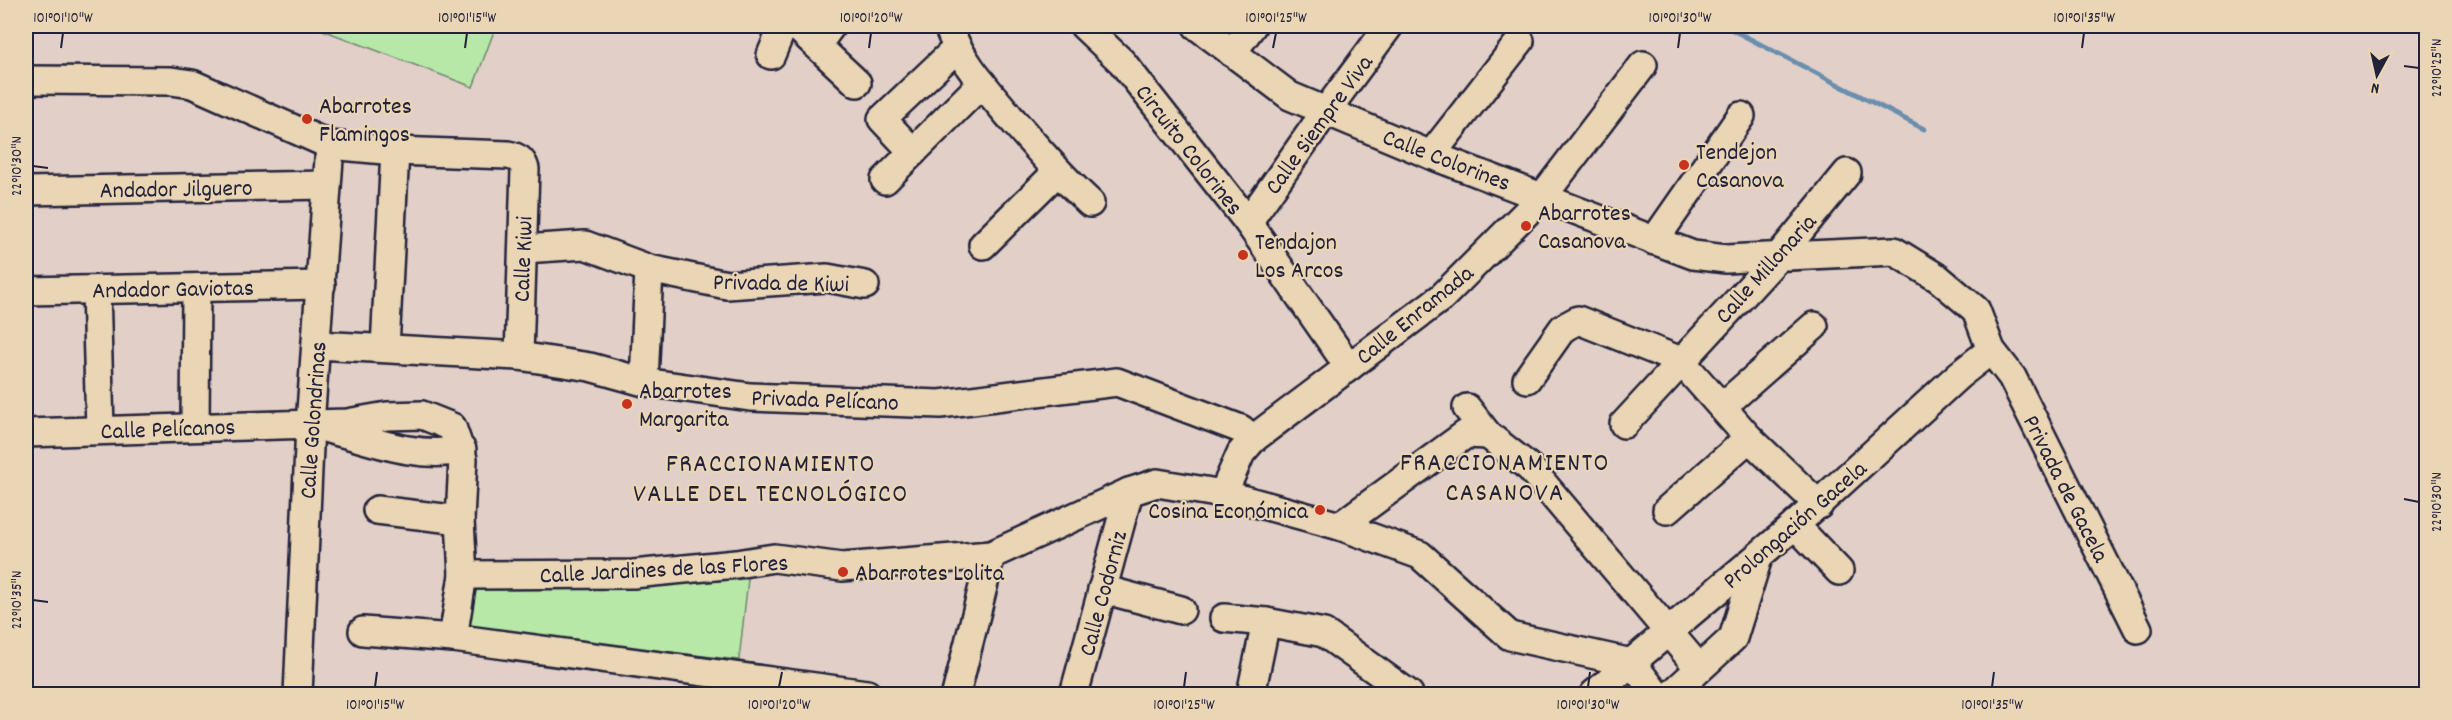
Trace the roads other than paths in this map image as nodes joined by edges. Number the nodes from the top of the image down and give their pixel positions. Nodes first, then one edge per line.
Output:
1 (783, 26) edge
2 (796, 26) edge
3 (1084, 26) edge
4 (1197, 26) edge
5 (1252, 26) edge
6 (1389, 26) edge
7 (824, 35) edge
8 (952, 37) edge
9 (1520, 41) dead end
10 (1232, 53) junction
11 (771, 55) dead end
12 (1643, 65) dead end
13 (26, 80) edge
14 (857, 83) dead end
15 (982, 83) junction
16 (1326, 111) junction
17 (1741, 116) dead end
18 (330, 145) junction
19 (395, 151) junction
20 (913, 152) junction
21 (1431, 155) junction
22 (1057, 172) junction
23 (1847, 173) dead end
24 (885, 180) dead end
25 (327, 185) junction
26 (26, 191) edge
27 (1544, 196) junction
28 (1090, 203) dead end
29 (1248, 222) junction
30 (1654, 241) junction
31 (983, 245) dead end
32 (523, 249) junction
33 (1779, 256) junction
34 (649, 269) junction
35 (321, 285) junction
36 (865, 285) dead end
37 (196, 288) junction
38 (96, 290) junction
39 (26, 291) edge
40 (1814, 326) dead end
41 (317, 345) junction
42 (385, 348) junction
43 (1992, 350) junction
44 (519, 356) junction
45 (1681, 361) junction
46 (1349, 368) junction
47 (1527, 379) dead end
48 (644, 382) junction
49 (1722, 407) junction
50 (1467, 408) dead end
51 (1624, 424) dead end
52 (310, 425) junction
53 (195, 426) junction
54 (100, 429) junction
55 (26, 433) edge
56 (1488, 435) junction
57 (1749, 438) junction
58 (1252, 439) junction
59 (462, 450) junction
60 (1129, 492) junction
61 (1223, 494) junction
62 (1819, 505) junction
63 (376, 510) dead end
64 (1667, 510) dead end
65 (460, 520) junction
66 (1796, 525) junction
67 (1340, 526) junction
68 (990, 555) junction
69 (1758, 558) junction
70 (1839, 571) dead end
71 (463, 575) junction
72 (1102, 589) junction
73 (1181, 610) dead end
74 (1224, 618) dead end
75 (1266, 622) junction
76 (2138, 629) dead end
77 (363, 631) dead end
78 (1668, 631) junction
79 (453, 638) junction
80 (1632, 663) junction
81 (1699, 669) junction
82 (1077, 693) edge
83 (298, 694) edge
84 (867, 694) edge
85 (956, 694) edge
86 (1251, 694) edge
87 (1409, 694) edge
88 (1594, 694) edge
89 (1656, 694) edge
90 (1672, 694) edge

1 - 11 street
2 - 7 street
3 - 29 street, Circuito Colorines
4 - 10 street, Calle Colorines
5 - 10 street
6 - 16 street, Calle Siempre Viva
7 - 14 street
8 - 15 street
8 - 20 street
9 - 21 street
10 - 16 street, Calle Colorines
12 - 27 street, Calle Enramada
13 - 18 street
15 - 20 street
15 - 22 street
16 - 21 street, Calle Colorines
16 - 29 street, Calle Siempre Viva
17 - 30 street
18 - 19 street
18 - 25 street, Calle Golondrinas
19 - 32 street, Calle Kiwi
19 - 42 street
20 - 24 street
21 - 27 street, Calle Colorines
22 - 28 street
22 - 31 street
23 - 33 street, Calle Millonaria
25 - 26 street, Andador Jilguero
25 - 35 street, Calle Golondrinas
27 - 30 street, Calle Colorines
27 - 46 street, Calle Enramada
29 - 46 street, Circuito Colorines
30 - 33 street, Calle Colorines
32 - 34 street, Privada de Kiwi
32 - 44 street, Calle Kiwi
33 - 43 street, Calle Colorines
33 - 45 street, Calle Millonaria
34 - 36 street, Privada de Kiwi
34 - 48 street
35 - 37 street, Andador Gaviotas
35 - 41 street, Calle Golondrinas
37 - 38 street, Andador Gaviotas
37 - 53 street
38 - 39 street, Andador Gaviotas
38 - 54 street
40 - 49 street
41 - 42 street, Privada Pelícano
41 - 52 street, Calle Golondrinas
42 - 44 street, Privada Pelícano
43 - 62 street, Prolongación Gacela
43 - 76 street, Privada de Gacela
44 - 48 street, Privada Pelícano
45 - 47 street
45 - 49 street
45 - 51 street, Calle Millonaria
46 - 58 street, Calle Enramada
48 - 58 street, Privada Pelícano
49 - 57 street
50 - 56 street
52 - 53 street, Calle Pelícanos
52 - 59 street
52 - 59 street
52 - 83 street, Calle Golondrinas
53 - 54 street, Calle Pelícanos
54 - 55 street, Calle Pelícanos
56 - 67 street
56 - 78 street
57 - 62 street
57 - 64 street
58 - 61 street, Calle Enramada
59 - 65 street
60 - 61 street, Calle Jardines de las Flores
60 - 68 street, Calle Jardines de las Flores
60 - 72 street, Calle Codorniz
61 - 67 street, Calle Jardines de las Flores
62 - 66 street, Prolongación Gacela
63 - 65 street
65 - 71 street
66 - 69 street, Prolongación Gacela
66 - 70 street
67 - 80 street, Calle Jardines de las Flores
68 - 71 street, Calle Jardines de las Flores
68 - 85 street
69 - 78 street, Prolongación Gacela
69 - 81 street
71 - 79 street
72 - 73 street
72 - 82 street, Calle Codorniz
74 - 75 street
75 - 86 street
75 - 87 street
77 - 79 street
78 - 80 street, Prolongación Gacela
78 - 81 street
79 - 84 street
80 - 88 street, Prolongación Gacela
80 - 89 street
81 - 90 street

